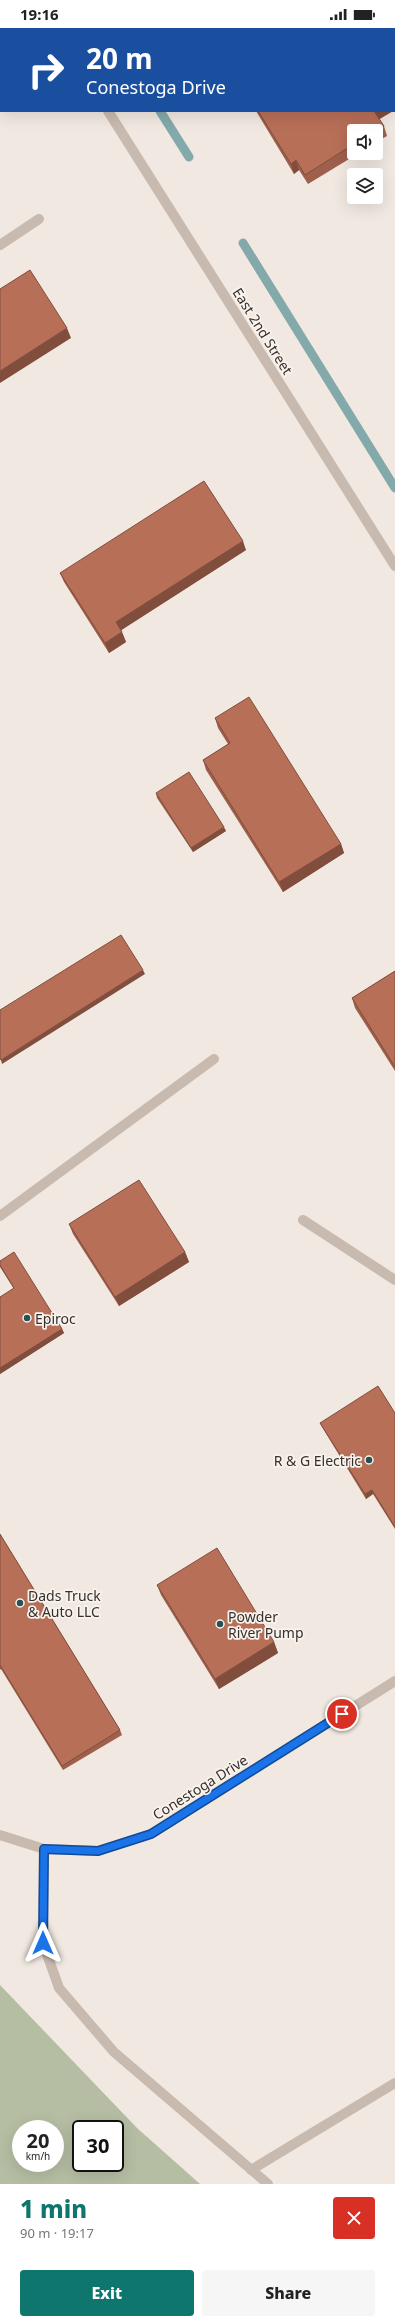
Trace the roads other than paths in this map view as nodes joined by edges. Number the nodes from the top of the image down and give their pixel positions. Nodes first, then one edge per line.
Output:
1 (109, 112) edge
2 (39, 220) dead end
3 (0, 245) edge
4 (395, 566) edge
5 (214, 1058) dead end
6 (0, 1216) edge
7 (303, 1220) dead end
8 (395, 1280) edge
9 (395, 1680) edge
10 (0, 1835) edge
11 (44, 1849) junction
12 (395, 2083) edge
13 (251, 2170) junction
14 (268, 2184) edge

1 - 4 street, East 2nd Street
2 - 3 street
5 - 6 street
7 - 8 street
9 - 11 street, Conestoga Drive
10 - 11 street, Conestoga Drive
11 - 13 street
12 - 13 street
13 - 14 street

